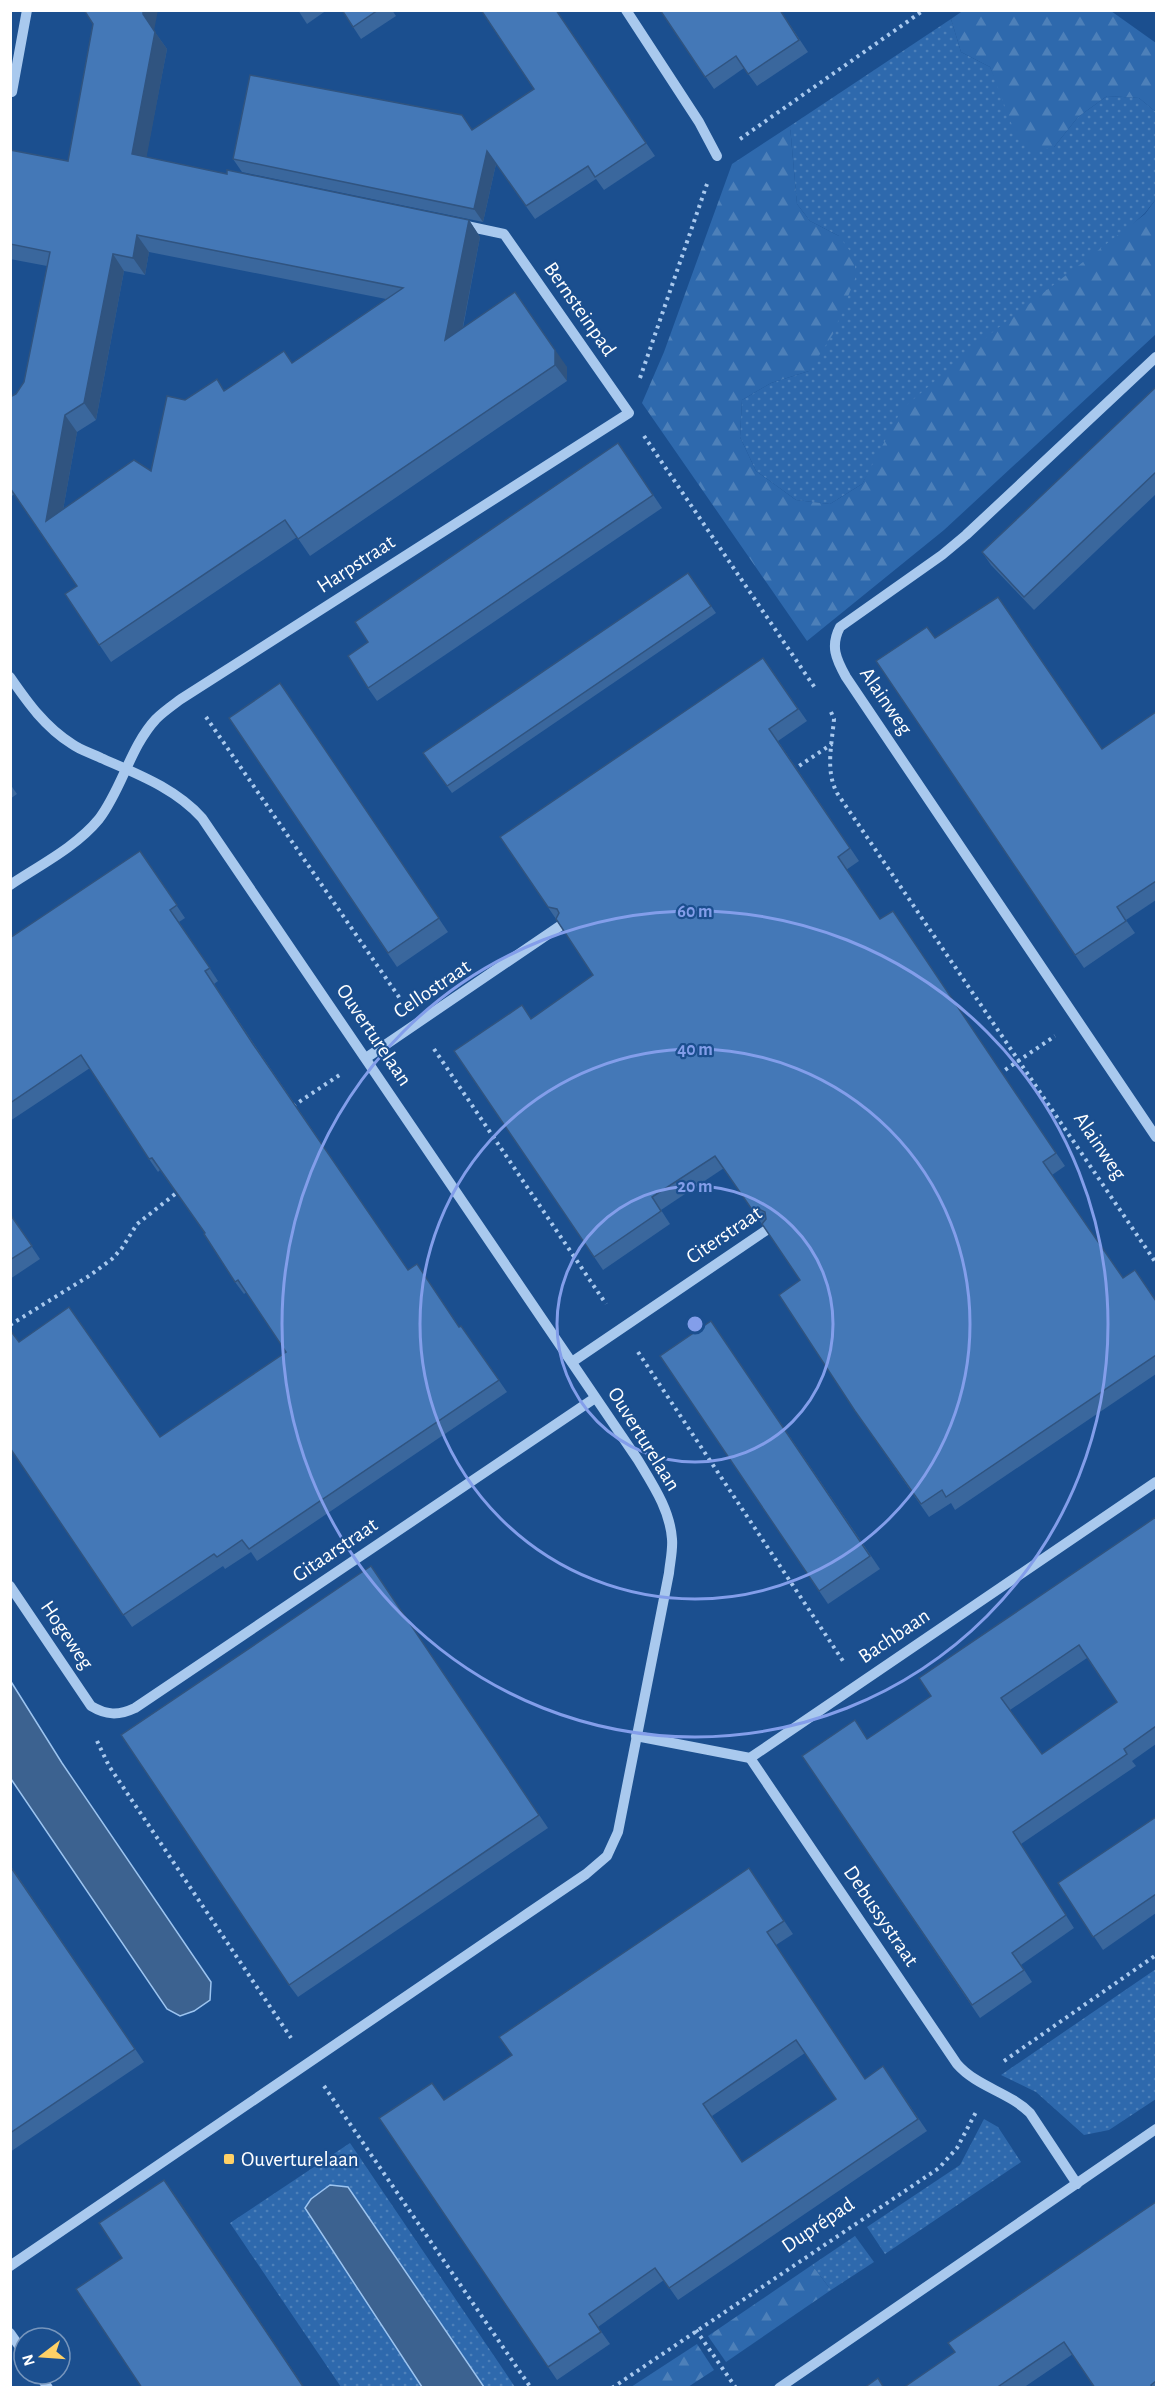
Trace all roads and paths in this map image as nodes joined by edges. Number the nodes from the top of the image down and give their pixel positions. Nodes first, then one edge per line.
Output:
1 (27, 10) edge
2 (626, 10) edge
3 (924, 10) edge
4 (12, 92) dead end
5 (717, 156) junction
6 (447, 222) edge
7 (1156, 357) edge
8 (628, 413) junction
9 (10, 677) edge
10 (816, 689) dead end
11 (189, 693) junction
12 (828, 707) dead end
13 (832, 744) junction
14 (127, 770) junction
15 (786, 775) edge
16 (10, 885) edge
17 (560, 926) edge
18 (1078, 1020) junction
19 (417, 1023) junction
20 (366, 1058) junction
21 (1018, 1060) junction
22 (990, 1080) edge
23 (284, 1112) edge
24 (1156, 1137) edge
25 (185, 1187) edge
26 (768, 1229) edge
27 (1156, 1263) edge
28 (10, 1325) edge
29 (622, 1328) junction
30 (572, 1362) junction
31 (595, 1398) junction
32 (1156, 1482) edge
33 (10, 1586) edge
34 (859, 1684) junction
35 (91, 1706) junction
36 (636, 1736) junction
37 (750, 1758) junction
38 (1156, 1955) edge
39 (307, 2063) junction
40 (989, 2086) junction
41 (1156, 2129) edge
42 (1077, 2184) junction
43 (10, 2266) edge
44 (696, 2330) junction
45 (531, 2388) edge
46 (612, 2388) edge
47 (736, 2388) edge
48 (778, 2388) edge

1 - 4 street
2 - 5 street
3 - 5 path
5 - 8 path, Bernsteinpad
6 - 8 street, Bernsteinpad
7 - 18 street, Alainweg
8 - 10 path
8 - 11 street, Harpstraat
9 - 14 street, Ouverturelaan
11 - 14 street, Harpstraat
11 - 19 path
12 - 13 path, Alainweg
13 - 15 path
13 - 21 path, Alainweg
14 - 16 street, Harpstraat
14 - 20 street, Ouverturelaan
17 - 19 street, Cellostraat
18 - 21 path
18 - 24 street, Alainweg
19 - 20 street, Cellostraat
19 - 29 path
20 - 23 path
20 - 30 street, Ouverturelaan
21 - 22 path
21 - 27 path, Alainweg
25 - 28 path
26 - 29 street, Citerstraat
29 - 30 street, Citerstraat
29 - 34 path
30 - 31 street, Ouverturelaan
31 - 35 street, Gitaarstraat
31 - 36 street, Ouverturelaan
32 - 34 street, Bachbaan
33 - 35 street, Hogeweg
34 - 37 street, Bachbaan
35 - 39 path
36 - 37 street
36 - 39 street, Ouverturelaan
37 - 40 street, Debussystraat
38 - 40 path
39 - 43 street, Ouverturelaan
39 - 45 path
40 - 42 street, Debussystraat
40 - 44 path, Duprépad
41 - 42 street
42 - 48 street
44 - 46 path, Duprépad
44 - 47 path

